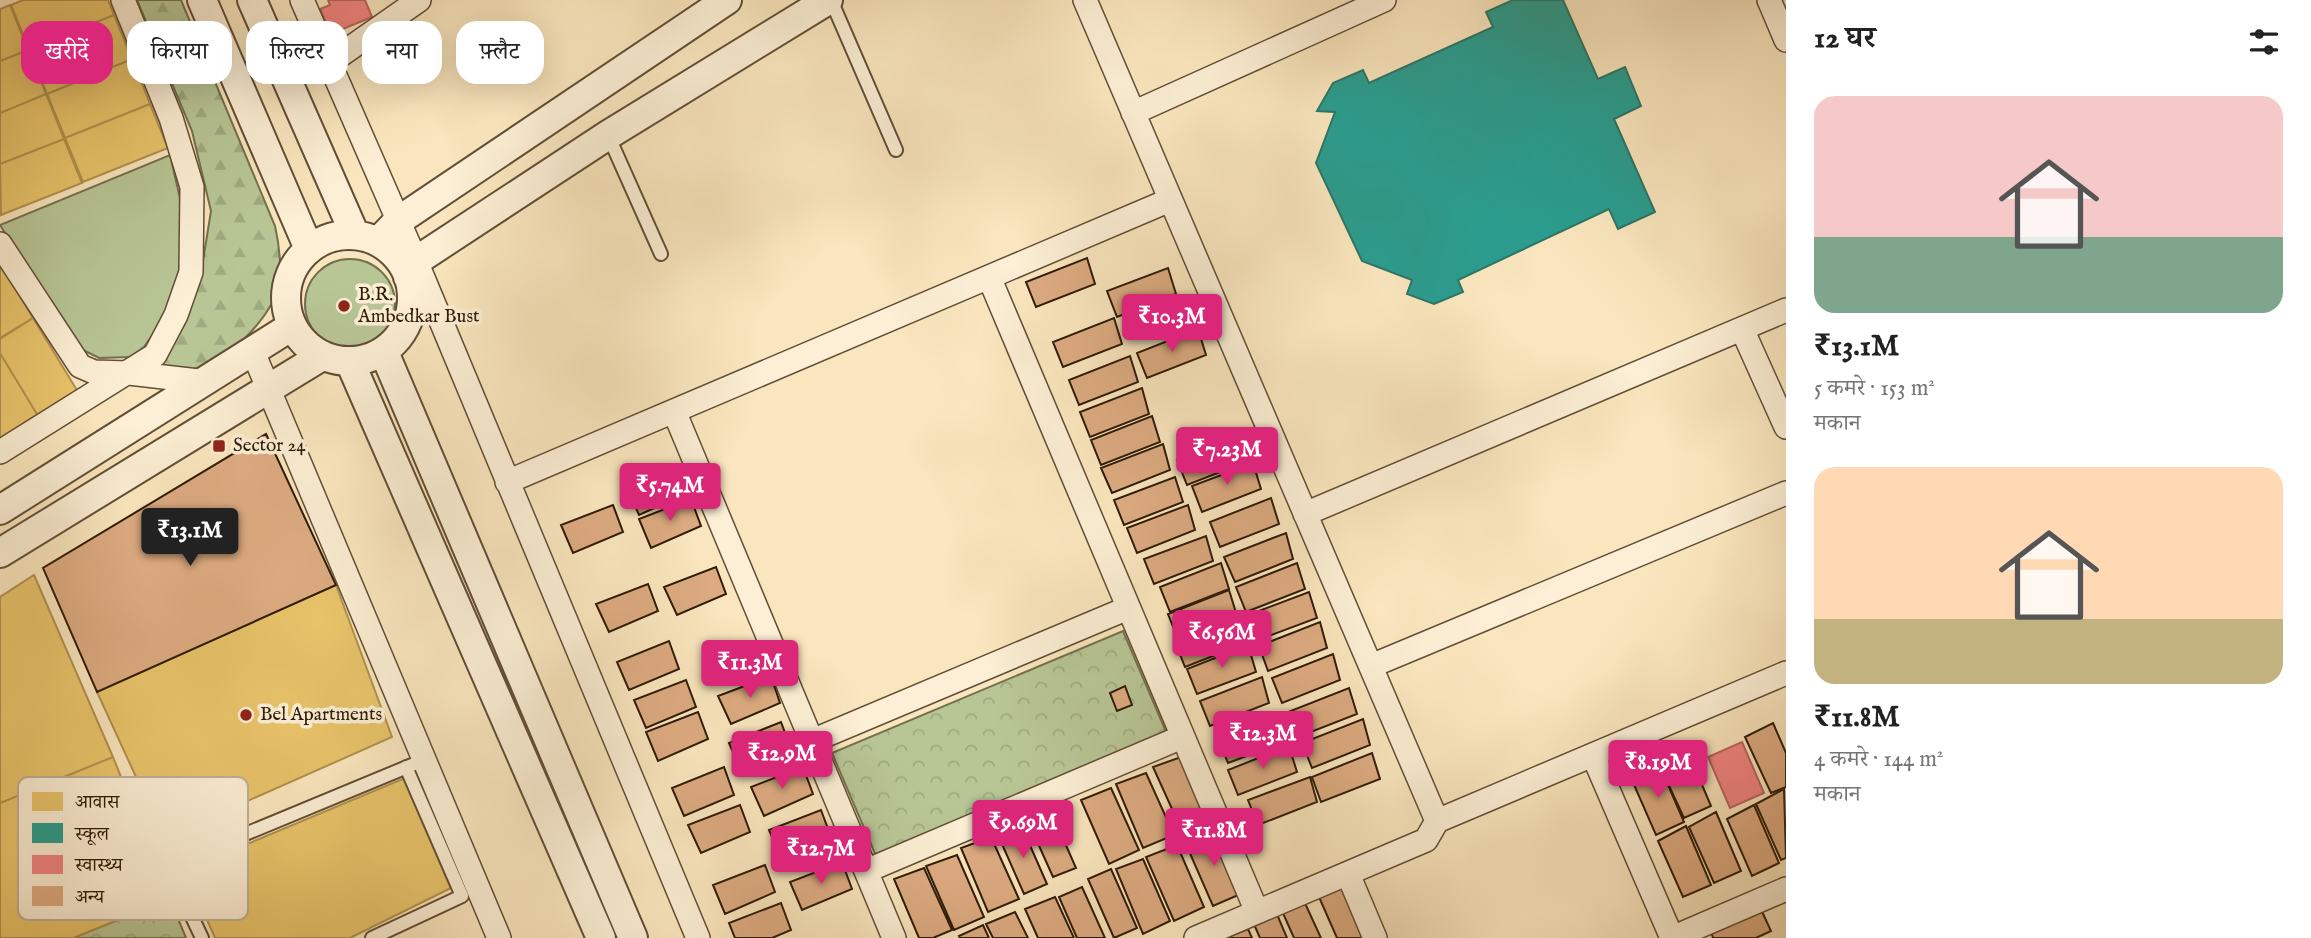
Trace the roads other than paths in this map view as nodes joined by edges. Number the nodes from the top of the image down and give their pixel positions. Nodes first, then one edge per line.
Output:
1 (122, 0) edge
2 (202, 0) edge
3 (252, 0) edge
4 (303, 0) edge
5 (419, 0) edge
6 (727, 0) edge
7 (830, 0) edge
8 (1085, 0) edge
9 (1384, 0) edge
10 (1769, 0) edge
11 (312, 21) edge
12 (1786, 40) edge
13 (348, 50) edge
14 (338, 84) edge
15 (1133, 113) junction
16 (608, 135) junction
17 (896, 150) dead end
18 (1170, 200) junction
19 (398, 221) junction
20 (367, 238) junction
21 (0, 244) edge
22 (309, 248) junction
23 (661, 254) dead end
24 (412, 269) junction
25 (989, 277) junction
26 (1786, 310) edge
27 (292, 326) junction
28 (1742, 329) junction
29 (253, 352) junction
30 (384, 352) junction
31 (321, 356) junction
32 (350, 362) junction
33 (129, 373) junction
34 (207, 383) junction
35 (267, 387) junction
36 (674, 411) junction
37 (1786, 427) edge
38 (0, 452) edge
39 (507, 482) junction
40 (1786, 493) edge
41 (0, 510) edge
42 (1306, 514) junction
43 (0, 553) edge
44 (1128, 608) junction
45 (1371, 666) junction
46 (1786, 673) edge
47 (1182, 737) junction
48 (812, 741) junction
49 (1593, 755) junction
50 (415, 764) junction
51 (1437, 821) junction
52 (248, 833) edge
53 (866, 871) junction
54 (1348, 874) junction
55 (1786, 889) edge
56 (1257, 912) junction
57 (194, 920) edge
58 (202, 938) edge
59 (372, 938) edge
60 (499, 938) edge
61 (601, 938) edge
62 (633, 938) edge
63 (698, 938) edge
64 (894, 938) edge
65 (1196, 938) edge
66 (1375, 938) edge
67 (1672, 938) edge

1 - 33 street
2 - 22 street
3 - 20 street
4 - 11 street
5 - 13 street
6 - 19 street
7 - 16 street
7 - 17 lane
8 - 15 street
9 - 15 street
10 - 12 street
14 - 19 street
15 - 18 street
16 - 23 lane
16 - 24 street
18 - 25 street
18 - 42 street
19 - 20 street
19 - 24 street
20 - 22 street
20 - 24 street
21 - 33 street
22 - 27 street
24 - 30 street
24 - 39 street
25 - 36 street
25 - 44 street
26 - 28 street
27 - 29 street
27 - 31 street
28 - 37 street
28 - 42 street
29 - 34 street
29 - 35 street
30 - 32 street
30 - 62 street
31 - 32 street
31 - 35 street
32 - 61 street
33 - 34 street
33 - 38 street
34 - 41 street
35 - 43 street
35 - 50 street
36 - 39 street
36 - 48 street
39 - 63 street
40 - 45 street
42 - 45 street
44 - 47 street
44 - 48 street
45 - 51 street
46 - 49 street
47 - 53 street
47 - 56 street
48 - 53 street
49 - 51 street
49 - 67 street
50 - 52 lane
50 - 59 lane
50 - 60 street
51 - 54 street
53 - 64 street
54 - 56 street
54 - 66 street
55 - 67 street
56 - 65 street
57 - 58 lane

